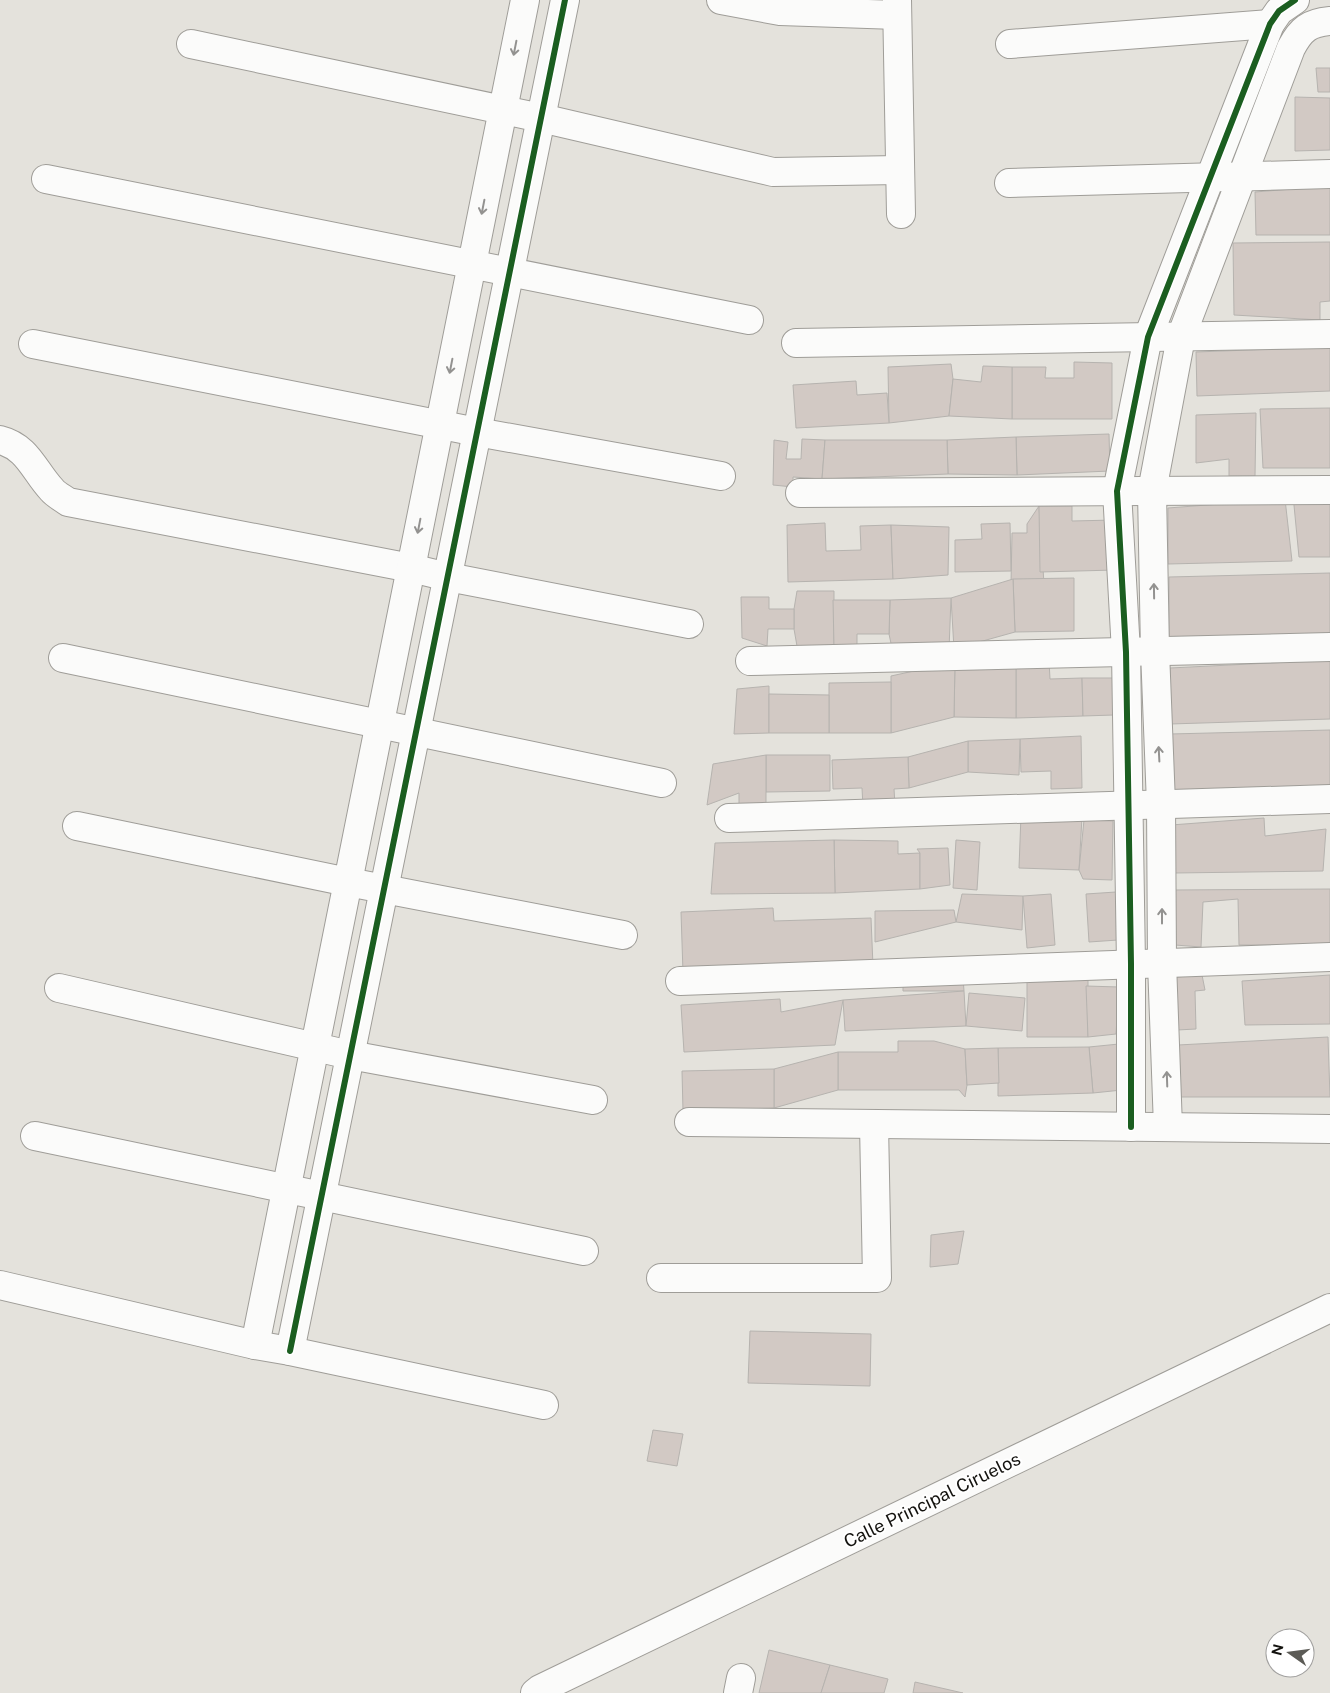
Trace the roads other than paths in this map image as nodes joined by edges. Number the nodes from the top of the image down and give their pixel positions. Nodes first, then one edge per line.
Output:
1 (524, 0) edge
2 (565, 0) edge
3 (721, 0) edge
4 (1295, 0) edge
5 (897, 8) edge
6 (1330, 21) edge
7 (1270, 24) junction
8 (191, 44) dead end
9 (1010, 44) dead end
10 (502, 110) junction
11 (541, 118) junction
12 (900, 170) junction
13 (1330, 174) edge
14 (1242, 176) junction
15 (1211, 177) junction
16 (46, 179) dead end
17 (1009, 183) dead end
18 (901, 214) dead end
19 (471, 265) junction
20 (510, 272) junction
21 (749, 320) dead end
22 (1330, 334) edge
23 (1148, 337) junction
24 (1181, 337) junction
25 (796, 343) dead end
26 (33, 344) dead end
27 (439, 424) junction
28 (477, 432) junction
29 (0, 440) edge
30 (721, 476) dead end
31 (1330, 490) edge
32 (1118, 491) junction
33 (1152, 491) junction
34 (800, 493) dead end
35 (410, 568) junction
36 (448, 578) junction
37 (689, 624) dead end
38 (1330, 647) edge
39 (1154, 651) junction
40 (1126, 652) junction
41 (63, 658) dead end
42 (750, 662) dead end
43 (379, 724) junction
44 (416, 732) junction
45 (662, 783) dead end
46 (1330, 799) edge
47 (1161, 804) junction
48 (1128, 805) junction
49 (729, 818) dead end
50 (78, 826) dead end
51 (348, 882) junction
52 (384, 889) junction
53 (623, 935) dead end
54 (1330, 957) edge
55 (1162, 963) junction
56 (1131, 964) junction
57 (680, 981) dead end
58 (59, 988) dead end
59 (315, 1047) junction
60 (350, 1055) junction
61 (593, 1100) dead end
62 (689, 1122) dead end
63 (874, 1124) junction
64 (1131, 1127) junction
65 (1168, 1127) junction
66 (1330, 1129) edge
67 (35, 1136) dead end
68 (286, 1188) junction
69 (322, 1197) junction
70 (584, 1252) dead end
71 (661, 1278) dead end
72 (0, 1285) edge
73 (1330, 1308) edge
74 (255, 1345) junction
75 (290, 1351) junction
76 (544, 1405) dead end
77 (535, 1693) edge

1 -> 10 street
2 - 11 street
3 - 5 street
4 - 7 street
5 - 12 street
6 - 14 street
7 - 9 street
7 - 15 street
8 - 10 street
10 - 11 street
10 -> 19 street
11 - 12 street
11 - 20 street
12 - 18 street
13 - 14 street
14 - 15 street
14 - 24 street
15 - 17 street
15 - 23 street
16 - 19 street
19 - 20 street
19 -> 27 street
20 - 21 street
20 - 28 street
22 - 24 street
23 - 24 street
23 - 25 street
23 - 32 street
24 - 33 street
26 - 27 street
27 - 28 street
27 -> 35 street
28 - 30 street
28 - 36 street
29 - 35 street
31 - 33 street
32 - 33 street
32 - 34 street
32 - 40 street
39 -> 33 street
35 - 36 street
35 - 43 street
36 - 37 street
36 - 44 street
38 - 39 street
39 - 40 street
47 -> 39 street
40 - 42 street
40 - 48 street
41 - 43 street
43 - 44 street
43 - 51 street
44 - 45 street
44 - 52 street
46 - 47 street
47 - 48 street
55 -> 47 street
48 - 49 street
48 - 56 street
50 - 51 street
51 - 52 street
51 - 59 street
52 - 53 street
52 - 60 street
54 - 55 street
55 - 56 street
65 -> 55 street
56 - 57 street
56 - 64 street
58 - 59 street
59 - 60 street
59 - 68 street
60 - 61 street
60 - 69 street
62 - 63 street
63 - 64 street
63 - 71 street
64 - 65 street
65 - 66 street
67 - 68 street
68 - 69 street
68 - 74 street
69 - 70 street
69 - 75 street
72 - 74 street
73 - 77 street, Calle Principal Ciruelos
74 - 75 street
75 - 76 street

